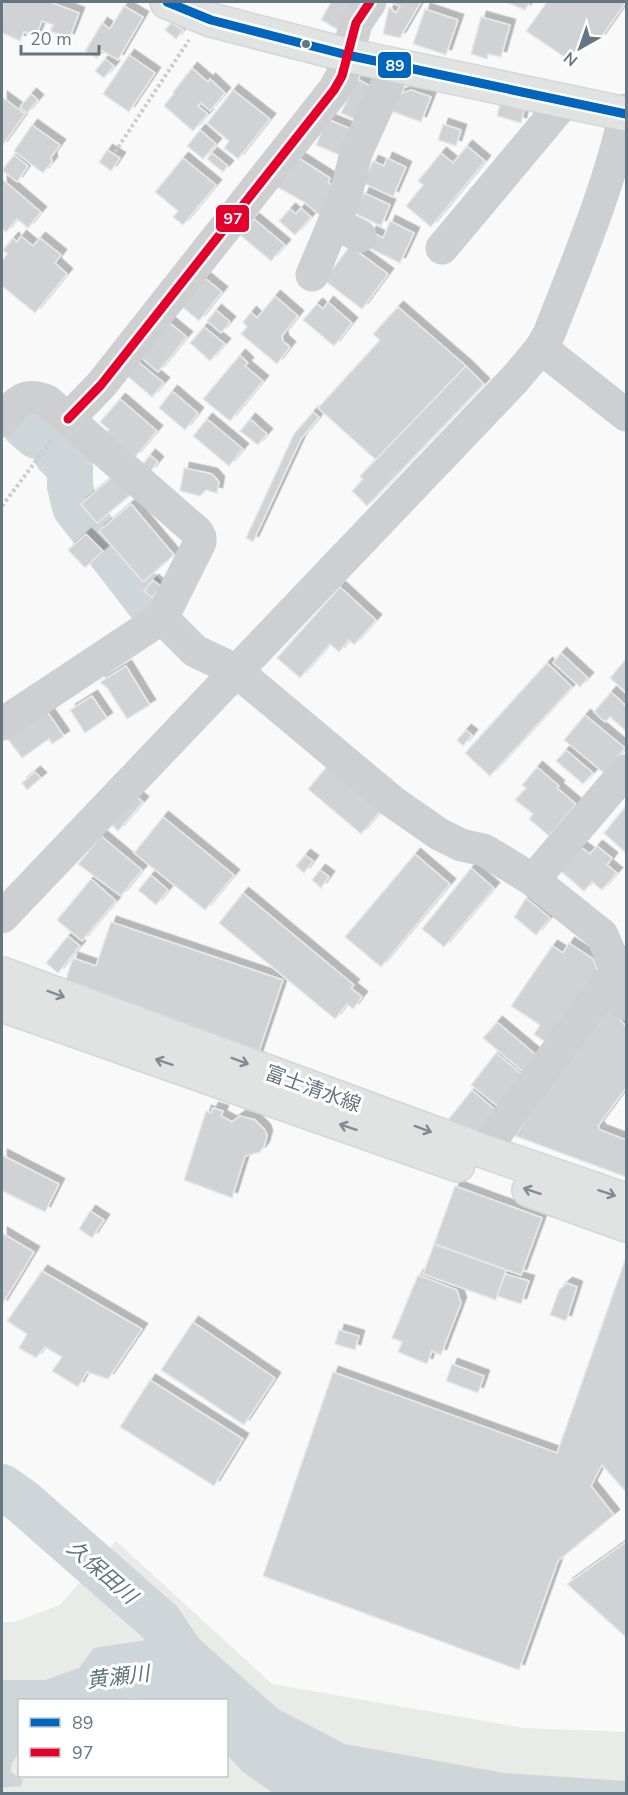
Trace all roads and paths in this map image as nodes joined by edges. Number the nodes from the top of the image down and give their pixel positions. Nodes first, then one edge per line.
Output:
1 (167, 2) edge
2 (370, 2) edge
3 (204, 17) junction
4 (347, 55) junction
5 (396, 65) junction
6 (565, 101) junction
7 (626, 112) edge
8 (115, 152) dead end
9 (442, 248) dead end
10 (312, 275) dead end
11 (541, 348) junction
12 (627, 416) edge
13 (68, 418) junction
14 (2, 421) edge
15 (2, 506) edge
16 (162, 618) junction
17 (236, 670) junction
18 (2, 724) edge
19 (627, 771) edge
20 (534, 880) junction
21 (2, 917) edge
22 (2, 974) edge
23 (619, 980) edge
24 (2, 1005) edge
25 (483, 1150) junction
26 (627, 1200) edge
27 (627, 1225) edge

1 - 3 main road
2 - 4 street
3 - 4 main road
3 - 8 path
4 - 5 main road
4 - 13 street
5 - 6 main road
5 - 10 street
6 - 7 main road
6 - 9 street
7 - 11 street
11 - 12 street
11 - 17 street
13 - 14 street
13 - 15 path
13 - 16 street
16 - 17 street
16 - 18 street
17 - 20 street
17 - 21 street
19 - 20 street
20 - 23 street
22 -> 25 main road, 富士清水線
23 - 25 street
27 -> 24 main road, 富士清水線
25 -> 26 main road, 富士清水線

